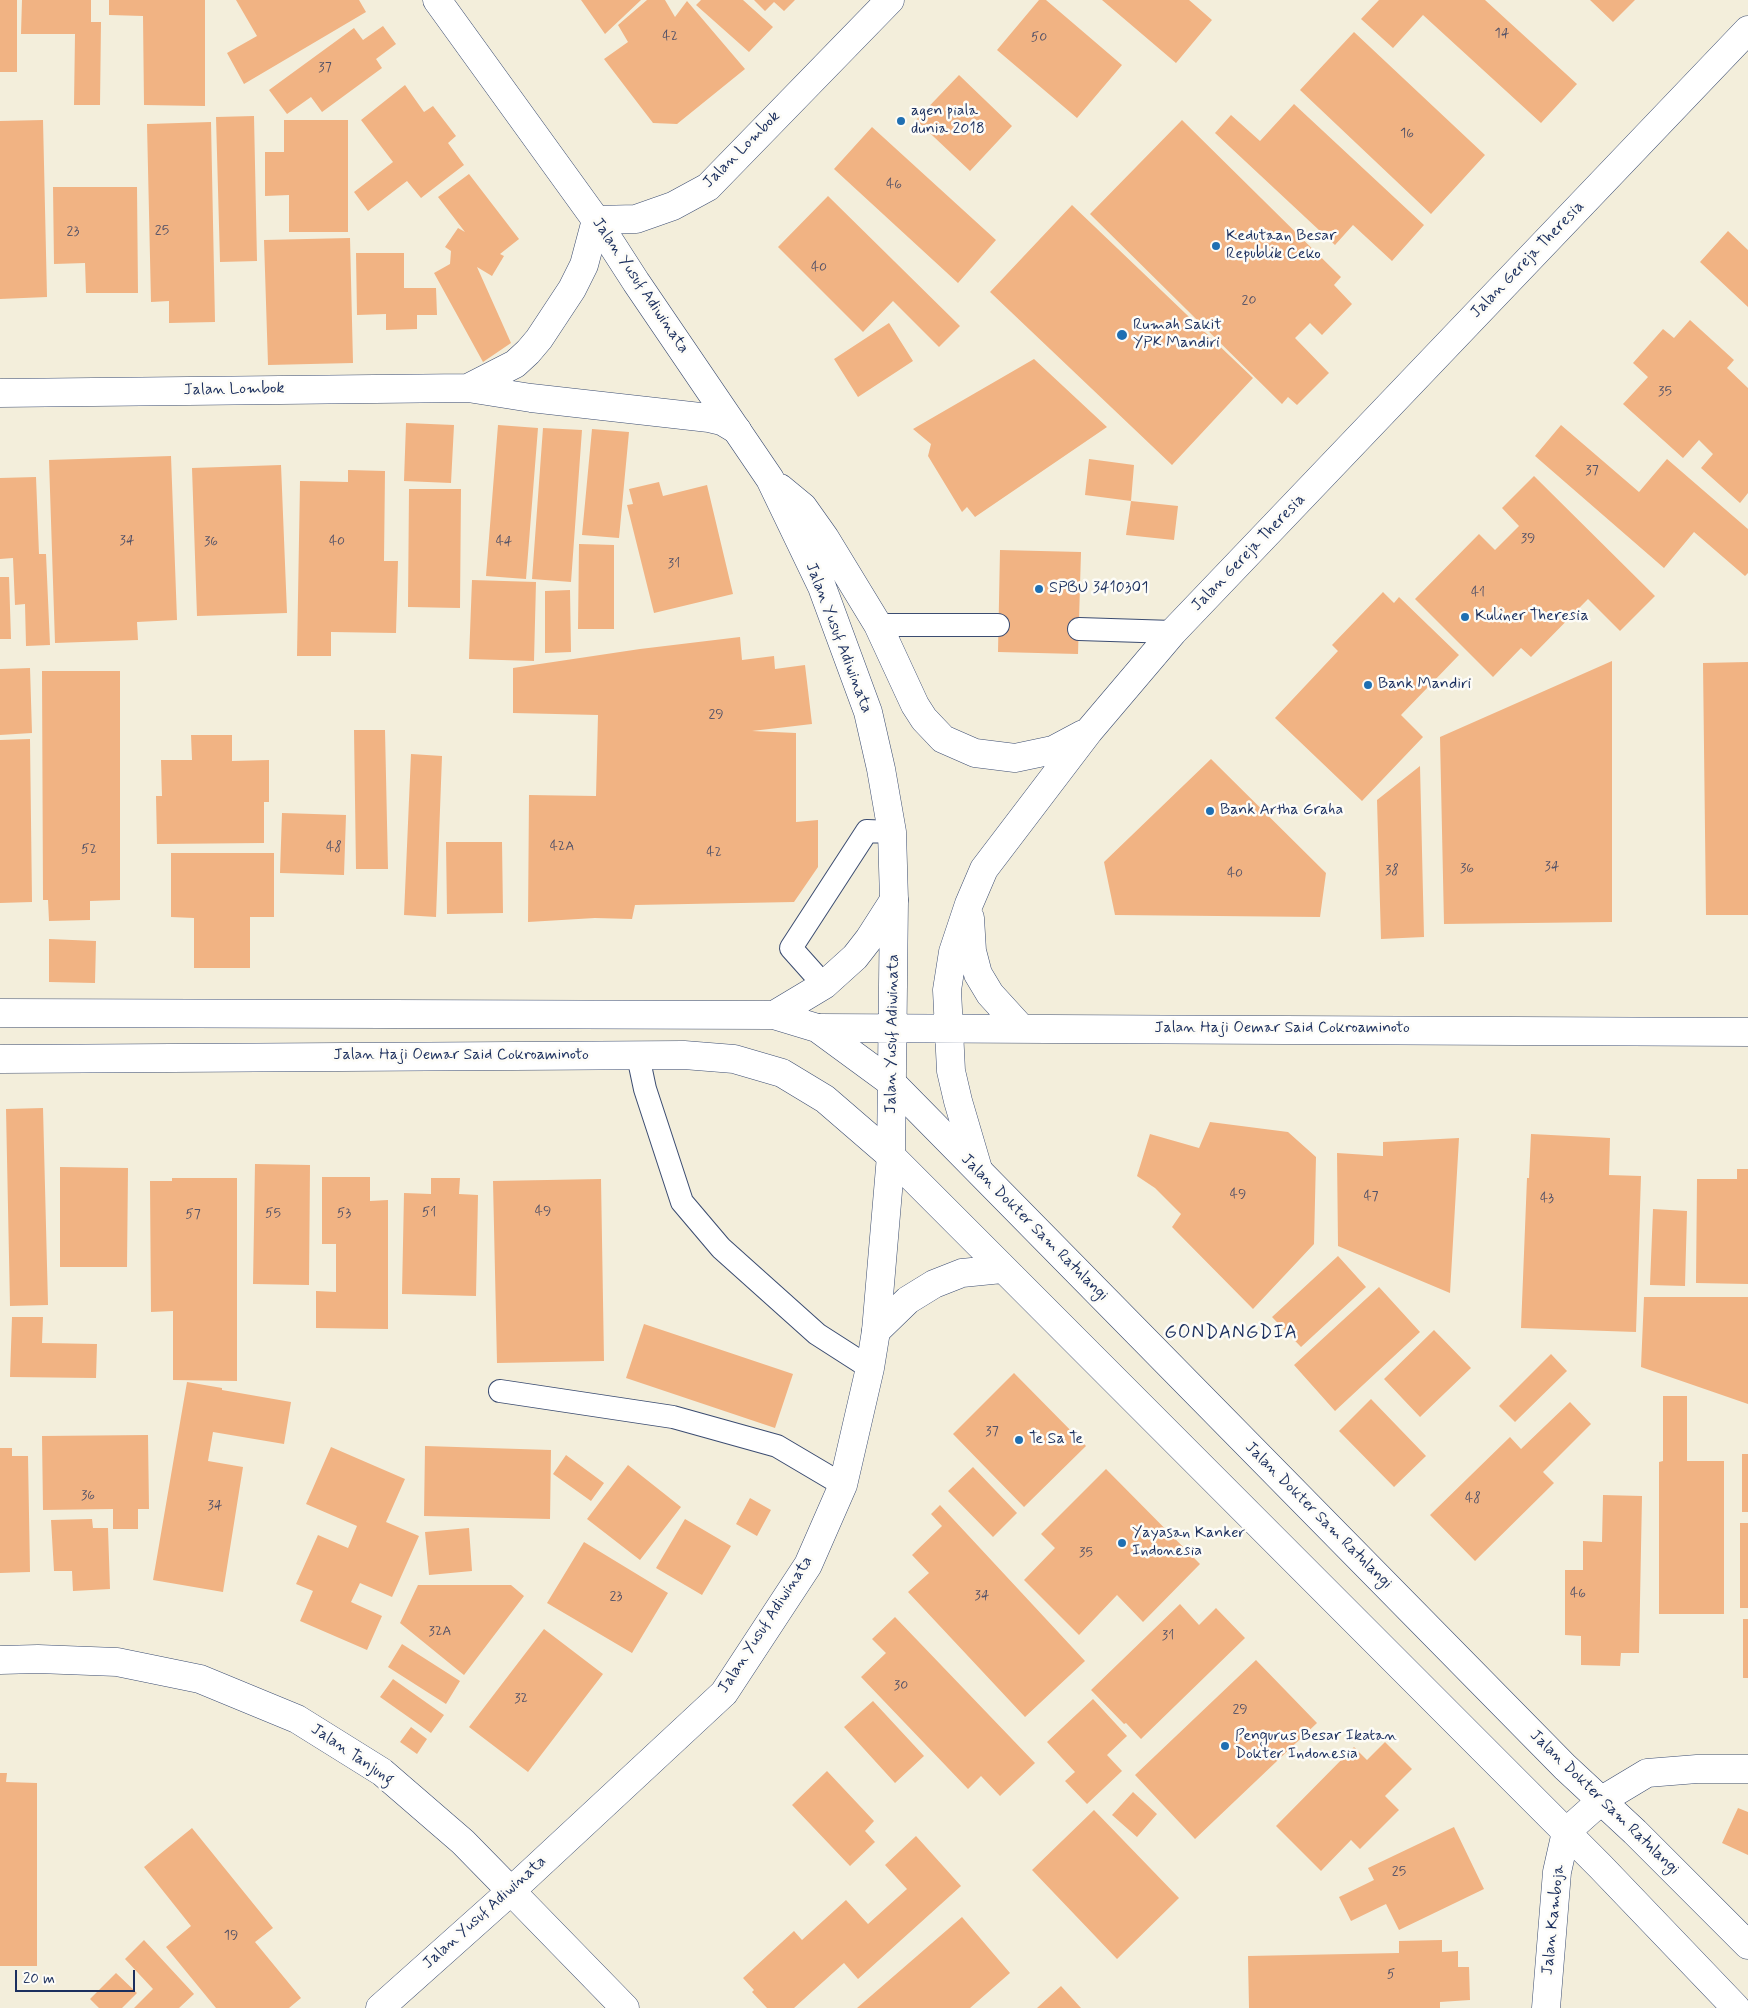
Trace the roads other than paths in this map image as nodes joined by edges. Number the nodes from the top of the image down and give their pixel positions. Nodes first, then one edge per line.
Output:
1 (437, 0) edge
2 (890, 0) edge
3 (1748, 30) edge
4 (596, 220) junction
5 (468, 388) junction
6 (0, 393) edge
7 (737, 430) junction
8 (770, 479) junction
9 (998, 625) dead end
10 (878, 626) junction
11 (1079, 629) dead end
12 (1173, 632) junction
13 (1089, 731) junction
14 (892, 832) junction
15 (894, 900) junction
16 (969, 904) junction
17 (824, 985) junction
18 (0, 1013) edge
19 (774, 1015) junction
20 (817, 1028) junction
21 (893, 1028) junction
22 (948, 1028) junction
23 (1021, 1028) junction
24 (1748, 1032) edge
25 (638, 1056) junction
26 (0, 1059) edge
27 (892, 1083) junction
28 (891, 1156) junction
29 (978, 1169) junction
30 (1002, 1269) junction
31 (876, 1331) junction
32 (870, 1368) junction
33 (500, 1391) dead end
34 (842, 1485) junction
35 (0, 1660) edge
36 (1748, 1768) edge
37 (1602, 1800) junction
38 (1566, 1832) junction
39 (511, 1891) junction
40 (1748, 1945) edge
41 (380, 2008) edge
42 (625, 2008) edge
43 (1546, 2008) edge
44 (1736, 2008) edge

1 - 4 street, Jalan Yusuf Adiwinata
2 - 4 street, Jalan Lombok
3 - 12 street, Jalan Gereja Theresia
4 - 5 street, Jalan Lombok
4 - 7 street, Jalan Yusuf Adiwinata
5 - 6 street, Jalan Lombok
5 - 7 street, Jalan Lombok
7 - 8 street, Jalan Yusuf Adiwinata
8 - 10 street
8 - 14 street, Jalan Yusuf Adiwinata
9 - 10 lane
10 - 13 street
11 - 12 lane
12 - 13 street, Jalan Gereja Theresia
13 - 16 street, Jalan Gereja Theresia
14 - 15 street, Jalan Yusuf Adiwinata
14 - 17 lane
15 - 17 street
15 - 21 street, Jalan Yusuf Adiwinata
16 - 22 street, Jalan Gereja Theresia
16 - 23 street
17 - 19 street
18 - 19 street, Jalan Haji Oemar Said Cokroaminoto
19 - 20 street, Jalan Haji Oemar Said Cokroaminoto
20 - 21 street, Jalan Haji Oemar Said Cokroaminoto
20 - 27 street, Jalan Haji Oemar Said Cokroaminoto
21 - 22 street, Jalan Haji Oemar Said Cokroaminoto
21 - 27 street, Jalan Yusuf Adiwinata
22 - 23 street, Jalan Haji Oemar Said Cokroaminoto
22 - 29 street, Jalan Gereja Theresia
23 - 24 street, Jalan Haji Oemar Said Cokroaminoto
25 - 26 street, Jalan Haji Oemar Said Cokroaminoto
25 - 28 street, Jalan Haji Oemar Said Cokroaminoto
25 - 32 lane
27 - 28 street, Jalan Yusuf Adiwinata
27 - 29 street, Jalan Dokter Sam Ratulangi
28 - 30 street
28 - 31 street, Jalan Yusuf Adiwinata
29 - 37 street, Jalan Dokter Sam Ratulangi
30 - 31 street
30 - 38 street
31 - 32 street, Jalan Yusuf Adiwinata
32 - 34 street, Jalan Yusuf Adiwinata
33 - 34 lane
34 - 39 street, Jalan Yusuf Adiwinata
35 - 39 street, Jalan Tanjung
36 - 37 street
37 - 38 street
37 - 40 street, Jalan Dokter Sam Ratulangi
38 - 43 street, Jalan Kamboja
38 - 44 street
39 - 41 street, Jalan Yusuf Adiwinata
39 - 42 street, Jalan Tanjung

